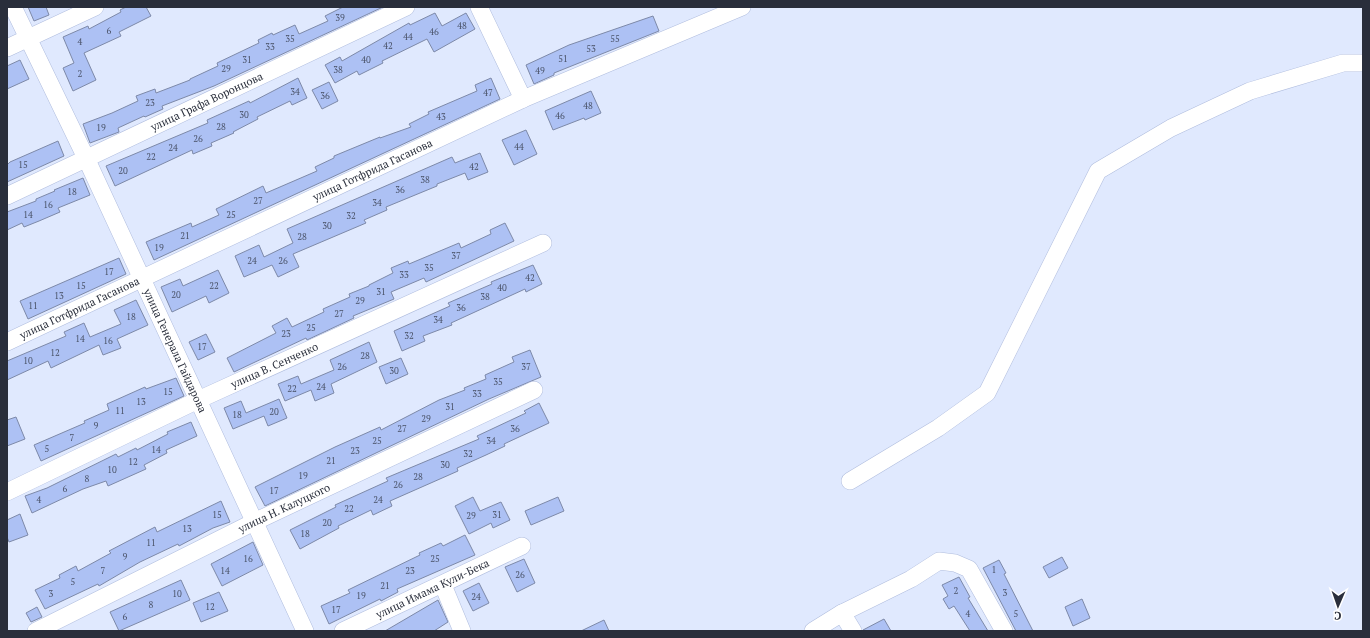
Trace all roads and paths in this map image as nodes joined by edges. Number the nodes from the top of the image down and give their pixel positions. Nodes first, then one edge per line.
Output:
1 (13, 7) edge
2 (95, 7) edge
3 (406, 7) edge
4 (479, 7) edge
5 (742, 7) edge
6 (29, 37) junction
7 (7, 48) edge
8 (1363, 63) edge
9 (524, 99) junction
10 (86, 158) junction
11 (7, 196) edge
12 (543, 243) dead end
13 (140, 278) junction
14 (7, 342) edge
15 (534, 390) dead end
16 (198, 400) junction
17 (850, 481) dead end
18 (7, 492) edge
19 (254, 522) junction
20 (522, 546) dead end
21 (443, 585) junction
22 (842, 613) junction
23 (36, 631) edge
24 (305, 631) edge
25 (343, 631) edge
26 (462, 631) edge
27 (813, 631) edge
28 (853, 631) edge
29 (1004, 631) edge

1 - 6 street, улица Генерала Гайдарова
2 - 6 street
3 - 10 street, улица Графа Воронцова
4 - 9 street
5 - 9 street, улица Готфрида Гасанова
6 - 7 street
6 - 10 street, улица Генерала Гайдарова
8 - 17 street
9 - 13 street, улица Готфрида Гасанова
10 - 11 street, улица Графа Воронцова
10 - 13 street, улица Генерала Гайдарова
12 - 16 street, улица В. Сенченко
13 - 14 street, улица Готфрида Гасанова
13 - 16 street, улица Генерала Гайдарова
15 - 19 street, улица Н. Калуцкого
16 - 18 street, улица В. Сенченко
16 - 19 street, улица Генерала Гайдарова
19 - 23 street, улица Н. Калуцкого
19 - 24 street, улица Генерала Гайдарова
20 - 21 street, улица Имама Кули-Бека
21 - 25 street, улица Имама Кули-Бека
21 - 26 street
22 - 27 street
22 - 28 street
22 - 29 street

